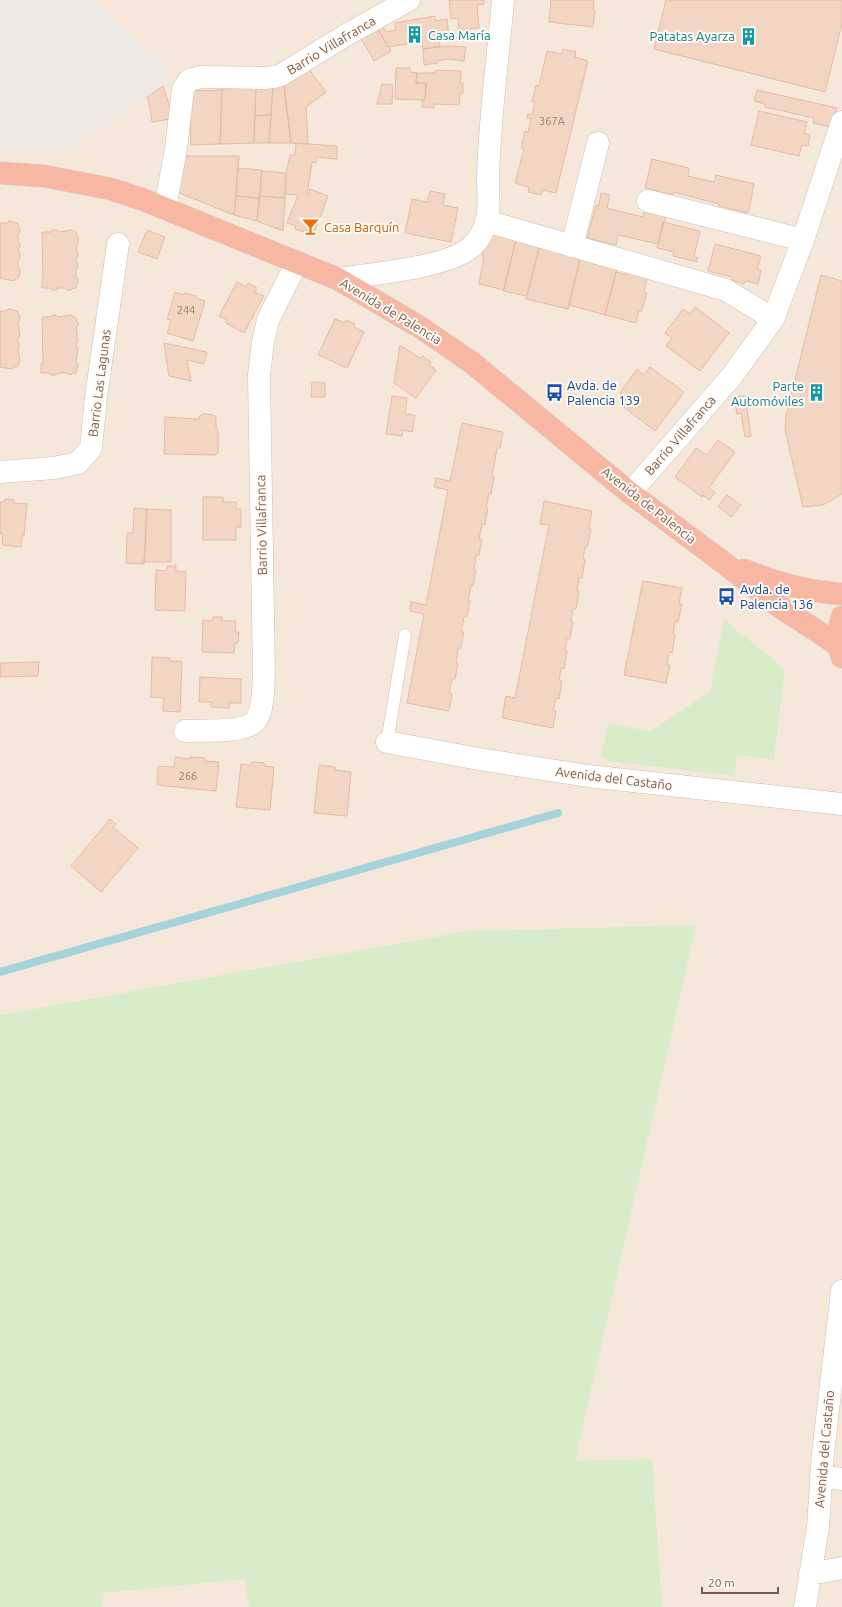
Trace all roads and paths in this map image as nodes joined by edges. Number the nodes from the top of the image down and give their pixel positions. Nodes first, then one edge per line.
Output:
1 (409, 0) edge
2 (503, 0) edge
3 (842, 122) edge
4 (598, 143) dead end
5 (0, 173) edge
6 (648, 201) dead end
7 (165, 208) junction
8 (486, 221) junction
9 (803, 240) junction
10 (118, 244) dead end
11 (572, 246) junction
12 (297, 262) junction
13 (338, 279) junction
14 (773, 319) junction
15 (0, 472) edge
16 (630, 493) junction
17 (724, 563) junction
18 (842, 594) edge
19 (842, 617) edge
20 (405, 635) dead end
21 (840, 651) edge
22 (185, 731) dead end
23 (387, 742) joint
24 (842, 804) edge
25 (842, 1291) edge
26 (821, 1476) junction
27 (842, 1479) edge
28 (842, 1568) edge
29 (810, 1574) junction
30 (806, 1607) edge

1 - 7 street, Barrio Villafranca
2 - 8 street
3 - 9 street, Barrio Villafranca
4 - 11 street
5 - 7 highway, Avenida de Palencia
6 - 9 street
7 - 12 highway, Avenida de Palencia
8 - 11 street
8 - 13 street
9 - 14 street, Barrio Villafranca
10 - 15 street, Barrio Las Lagunas
11 - 14 street
12 - 13 highway, Avenida de Palencia
12 - 22 street, Barrio Villafranca
13 - 16 highway, Avenida de Palencia
14 - 16 street, Barrio Villafranca
16 - 17 highway, Avenida de Palencia
17 - 18 highway
17 - 21 highway
19 - 21 highway
20 - 23 lane
23 - 24 street, Avenida del Castaño
25 - 26 street, Avenida del Castaño
26 - 27 street
26 - 29 street, Avenida del Castaño
28 - 29 street
29 - 30 street, Avenida del Castaño

